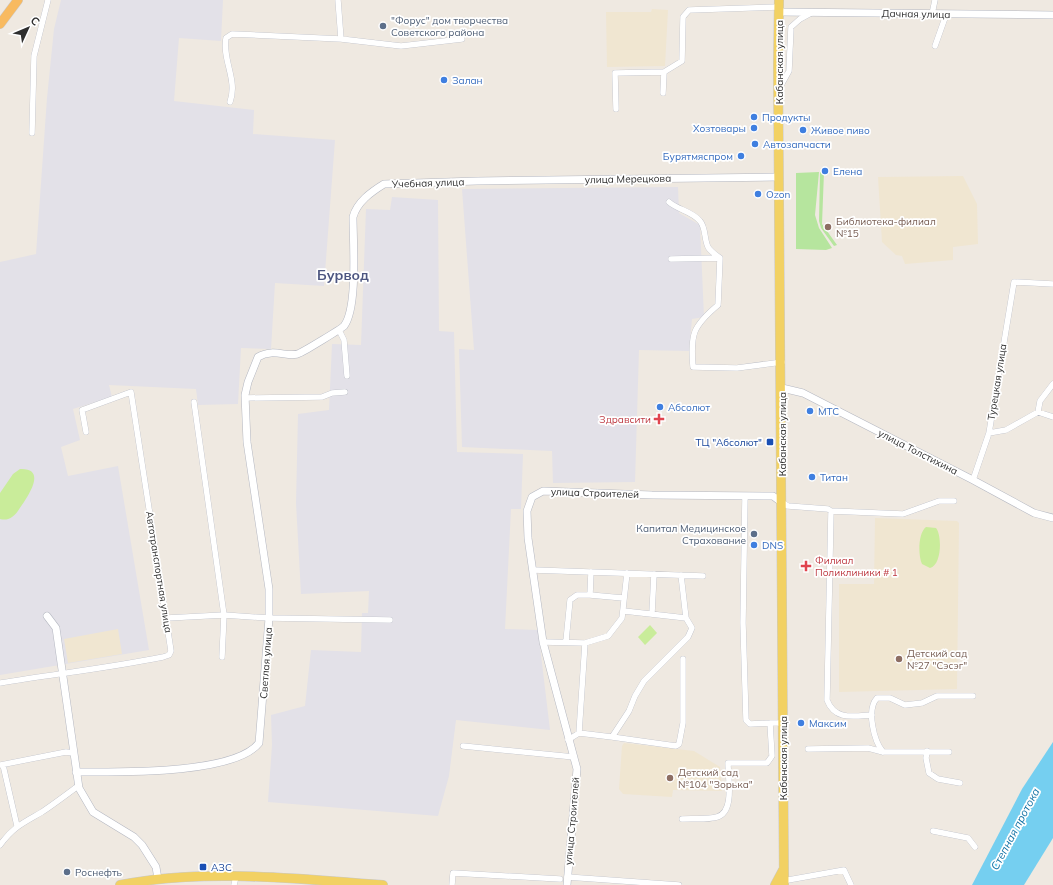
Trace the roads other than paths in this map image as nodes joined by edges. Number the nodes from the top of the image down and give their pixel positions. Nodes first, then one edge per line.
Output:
1 (18, 0) edge
2 (48, 0) edge
3 (338, 0) edge
4 (935, 0) edge
5 (779, 7) edge
6 (812, 13) junction
7 (932, 14) junction
8 (946, 15) junction
9 (1053, 15) edge
10 (0, 24) edge
11 (341, 39) junction
12 (462, 39) dead end
13 (935, 46) dead end
14 (664, 72) junction
15 (778, 89) junction
16 (664, 93) dead end
17 (230, 102) dead end
18 (616, 109) dead end
19 (32, 133) dead end
20 (779, 177) junction
21 (477, 181) joint
22 (669, 202) dead end
23 (720, 258) junction
24 (671, 259) dead end
25 (1053, 284) edge
26 (339, 330) junction
27 (782, 362) junction
28 (347, 376) dead end
29 (1053, 384) edge
30 (782, 388) junction
31 (345, 392) dead end
32 (245, 397) junction
33 (194, 402) dead end
34 (1038, 412) junction
35 (1053, 417) edge
36 (86, 432) dead end
37 (989, 433) junction
38 (973, 480) junction
39 (746, 496) junction
40 (954, 501) dead end
41 (782, 502) junction
42 (832, 511) junction
43 (1053, 518) edge
44 (532, 570) junction
45 (591, 572) junction
46 (627, 573) junction
47 (654, 574) junction
48 (681, 575) junction
49 (703, 576) dead end
50 (590, 595) junction
51 (623, 598) junction
52 (624, 611) junction
53 (652, 613) junction
54 (224, 615) junction
55 (47, 616) dead end
56 (167, 618) junction
57 (269, 618) junction
58 (686, 618) junction
59 (390, 620) dead end
60 (543, 642) junction
61 (566, 642) junction
62 (585, 643) junction
63 (222, 657) dead end
64 (683, 659) dead end
65 (62, 672) junction
66 (0, 683) edge
67 (973, 696) dead end
68 (872, 715) junction
69 (770, 723) junction
70 (783, 723) junction
71 (579, 733) junction
72 (612, 737) junction
73 (568, 740) junction
74 (463, 746) dead end
75 (808, 749) dead end
76 (927, 751) junction
77 (883, 752) junction
78 (949, 752) dead end
79 (73, 754) junction
80 (574, 757) junction
81 (1, 765) edge
82 (76, 772) junction
83 (960, 783) dead end
84 (78, 786) junction
85 (682, 819) dead end
86 (17, 826) junction
87 (933, 831) dead end
88 (0, 845) edge
89 (975, 846) dead end
90 (784, 869) junction
91 (158, 878) junction
92 (564, 878) junction
93 (235, 881) edge
94 (787, 883) edge
95 (120, 885) edge
96 (383, 885) edge
97 (452, 885) edge
98 (567, 885) edge
99 (679, 885) edge
100 (775, 885) edge
101 (851, 885) edge

1 - 10 highway
2 - 19 street
3 - 11 street
4 - 7 street
5 - 6 street, Дачная улица
5 - 14 street
5 - 15 main road, Кабанская улица
6 - 7 street, Дачная улица
6 - 15 street
7 - 8 street, Дачная улица
8 - 9 street, Дачная улица
8 - 13 street
11 - 12 street
11 - 17 street
14 - 16 street
14 - 18 street
15 - 20 main road, Кабанская улица
20 - 21 street, улица Мерецкова
20 - 27 main road, Кабанская улица
21 - 26 street, Учебная улица
22 - 23 street
23 - 24 street
23 - 27 street
25 - 37 street, Турецкая улица
26 - 28 street
26 - 32 street, Учебная улица
27 - 30 main road, Кабанская улица
29 - 34 street
30 - 38 street, улица Толстихина
30 - 41 main road, Кабанская улица
31 - 32 street
32 - 57 street, Светлая улица
33 - 54 street
34 - 35 street
34 - 37 street
36 - 56 street, Автотранспортная улица
37 - 38 street, Турецкая улица
38 - 43 street, улица Толстихина
39 - 41 street, улица Строителей
39 - 44 street, улица Строителей
39 - 69 street
40 - 42 street
41 - 42 street
41 - 70 main road, Кабанская улица
42 - 68 street
44 - 45 street
44 - 60 street, улица Строителей
45 - 46 street
45 - 50 street
46 - 47 street
46 - 51 street
47 - 48 street
47 - 53 street
48 - 49 street
48 - 58 street
50 - 51 street
50 - 61 street
51 - 52 street
52 - 53 street
52 - 62 street
53 - 58 street
54 - 56 street
54 - 57 street
54 - 63 street
55 - 65 street
56 - 65 street, Автотранспортная улица
57 - 59 street
57 - 82 street, Светлая улица
58 - 72 street
60 - 61 street
60 - 73 street, улица Строителей
61 - 62 street
62 - 71 street
64 - 72 street
65 - 66 street, Автотранспортная улица
65 - 79 street
67 - 68 street
68 - 77 street
69 - 70 street
69 - 85 street
70 - 90 main road, Кабанская улица
71 - 72 street
71 - 73 street
73 - 80 street, улица Строителей
74 - 80 street
75 - 77 street
76 - 77 street
76 - 78 street
76 - 83 street
79 - 81 street
79 - 82 street
80 - 92 street, улица Строителей
81 - 86 street
82 - 84 street
84 - 86 street
84 - 91 street
86 - 88 street
87 - 89 street
90 - 94 main road, Кабанская улица
90 - 100 main road
91 - 93 main road
91 - 95 main road
92 - 97 street
92 - 98 street, улица Строителей
92 - 99 street
93 - 96 main road
94 - 101 street

